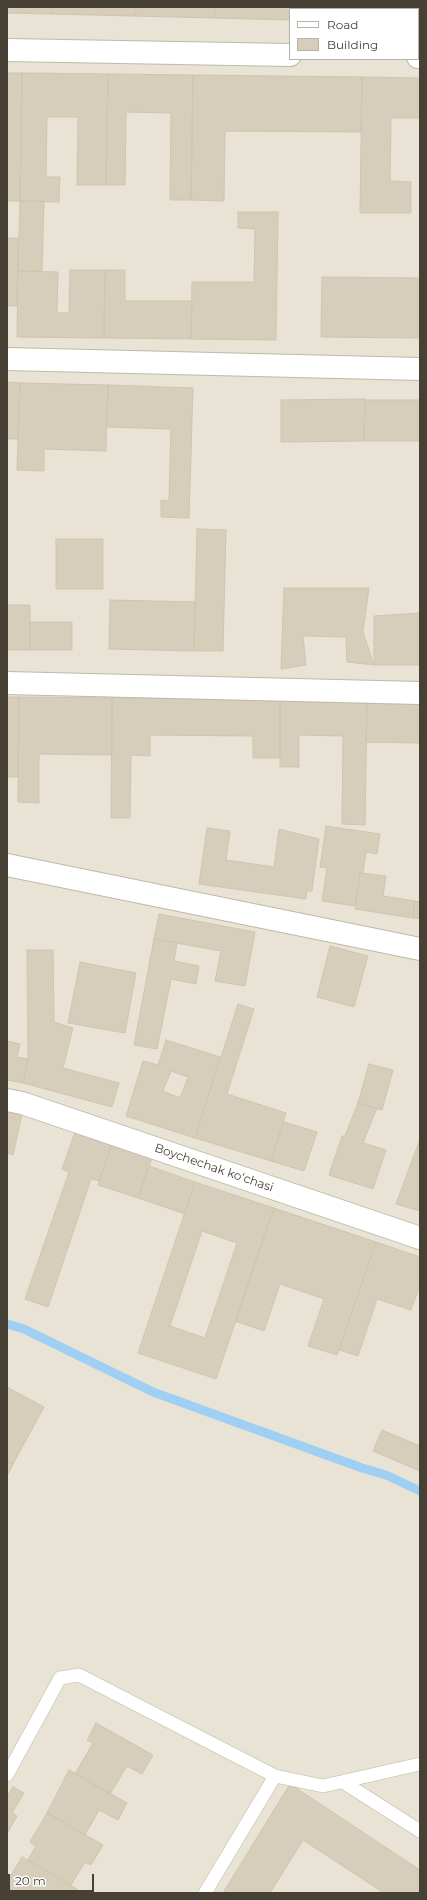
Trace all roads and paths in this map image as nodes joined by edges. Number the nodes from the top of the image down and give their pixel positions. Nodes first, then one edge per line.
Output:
1 (7, 50) edge
2 (289, 55) edge
3 (7, 359) edge
4 (420, 369) edge
5 (7, 683) edge
6 (420, 693) edge
7 (7, 865) edge
8 (420, 949) edge
9 (7, 1100) edge
10 (420, 1238) edge
11 (420, 1764) edge
12 (7, 1775) edge
13 (275, 1776) junction
14 (343, 1782) junction
15 (420, 1832) edge
16 (205, 1893) edge

1 - 2 street
3 - 4 street
5 - 6 street
7 - 8 street
9 - 10 street, Boychechak koʻchasi
11 - 14 lane
12 - 13 lane
13 - 14 lane
13 - 16 lane
14 - 15 lane

